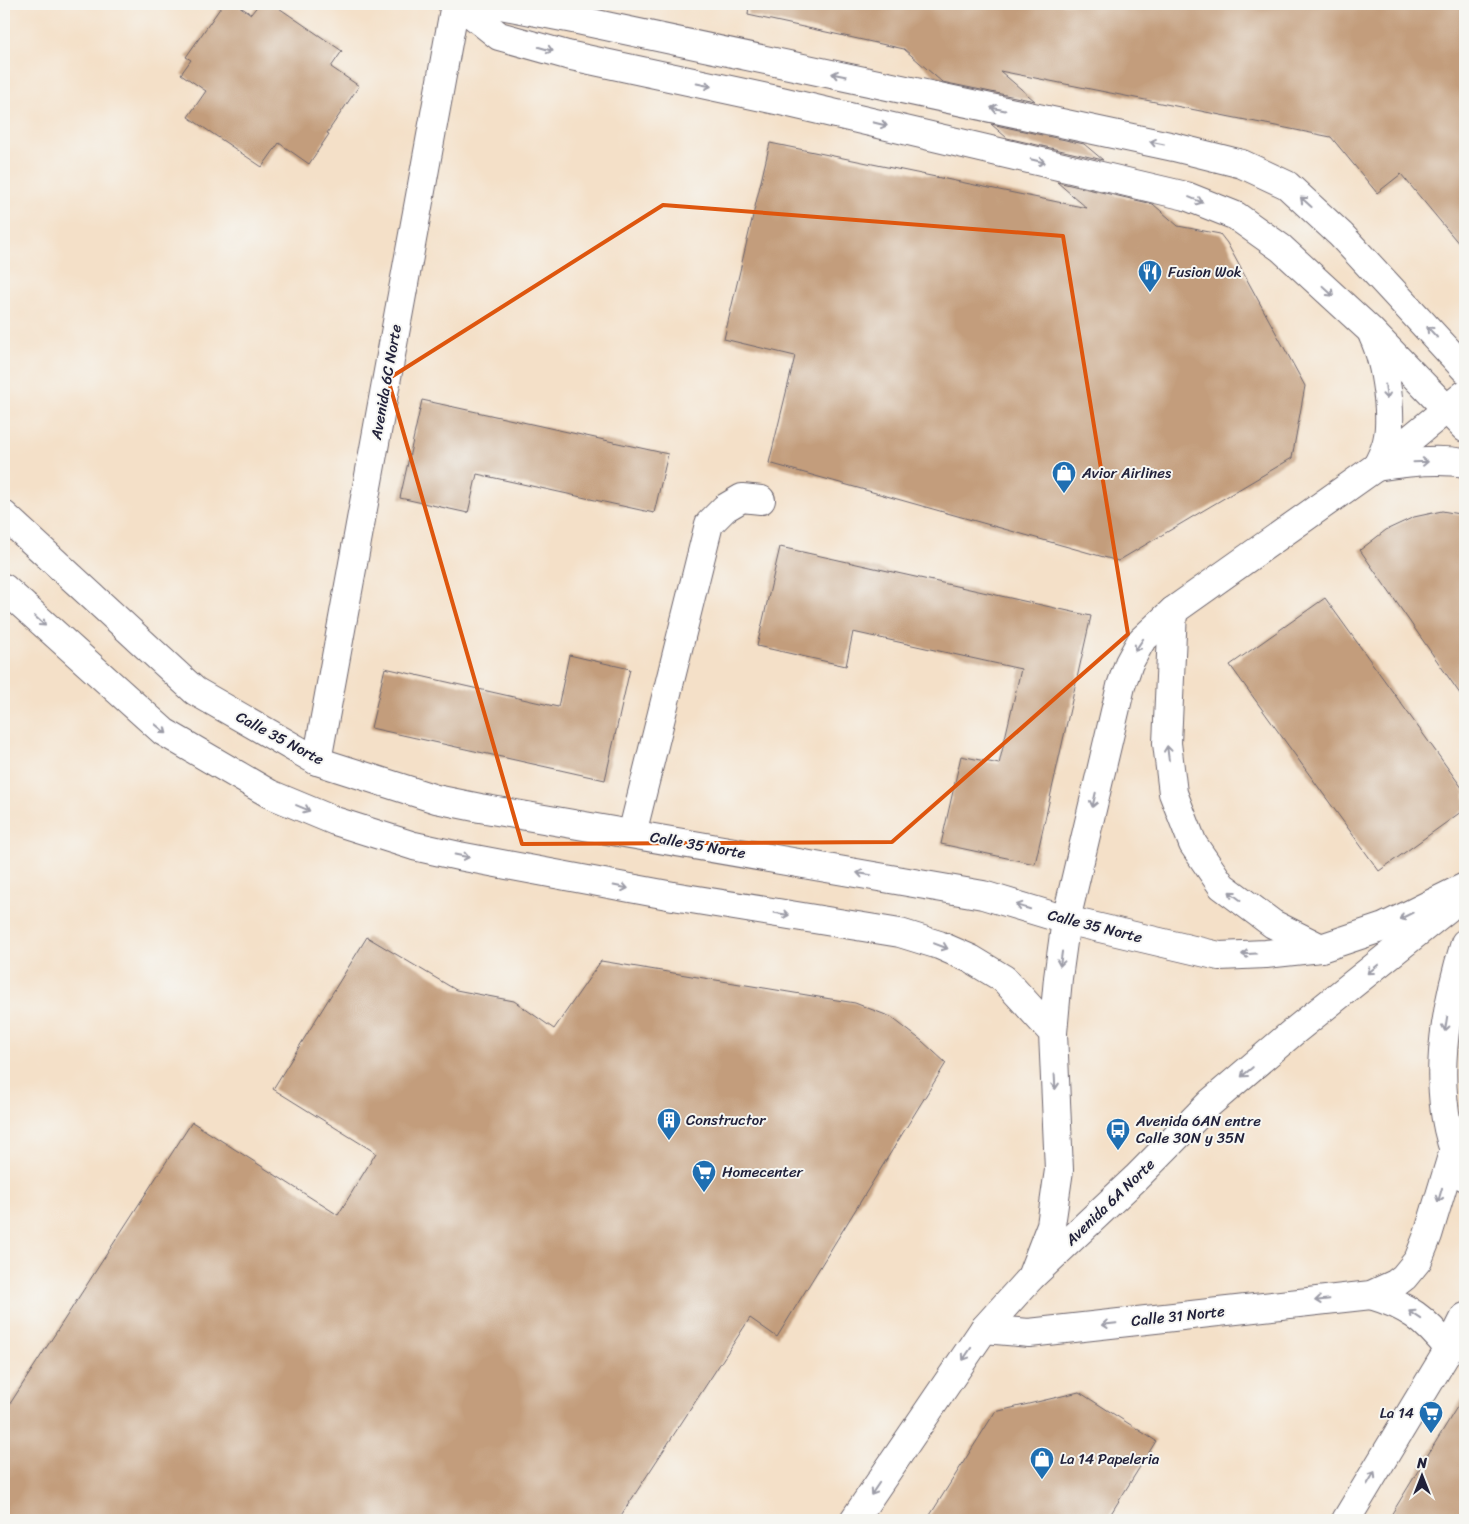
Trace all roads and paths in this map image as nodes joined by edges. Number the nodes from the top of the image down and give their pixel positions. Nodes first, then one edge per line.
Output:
1 (455, 4) edge
2 (459, 4) edge
3 (495, 4) edge
4 (1369, 329) junction
5 (1465, 369) edge
6 (1456, 401) edge
7 (1465, 428) edge
8 (1465, 463) edge
9 (1376, 467) junction
10 (761, 500) dead end
11 (4, 515) edge
12 (4, 588) edge
13 (1173, 611) junction
14 (317, 761) junction
15 (632, 834) junction
16 (1465, 887) edge
17 (1465, 894) edge
18 (1066, 920) junction
19 (1465, 943) edge
20 (1321, 948) junction
21 (1053, 1033) junction
22 (1454, 1148) junction
23 (1465, 1176) edge
24 (1031, 1276) junction
25 (1371, 1295) junction
26 (1465, 1317) edge
27 (984, 1329) junction
28 (1449, 1349) junction
29 (854, 1520) edge
30 (1346, 1520) edge

1 - 14 street, Avenida 6C Norte
2 -> 4 street
5 -> 3 street
4 - 6 street
4 -> 9 street
6 - 7 street
6 - 9 street
9 -> 8 street
9 - 13 street
10 - 15 street
11 - 14 street, Calle 35 Norte
12 -> 21 street
13 -> 18 street
20 -> 13 street
14 - 15 street, Calle 35 Norte
18 -> 15 street, Calle 35 Norte
16 -> 20 street, Calle 35 Norte
17 -> 24 street, Avenida 6A Norte
20 -> 18 street, Calle 35 Norte
18 -> 21 street
19 -> 22 street
21 -> 24 street
22 - 23 street
22 -> 25 street
24 - 27 street, Avenida 6A Norte
25 -> 27 street, Calle 31 Norte
28 -> 25 street
26 - 28 street
27 -> 29 street, Avenida 6A Norte
30 -> 28 street

